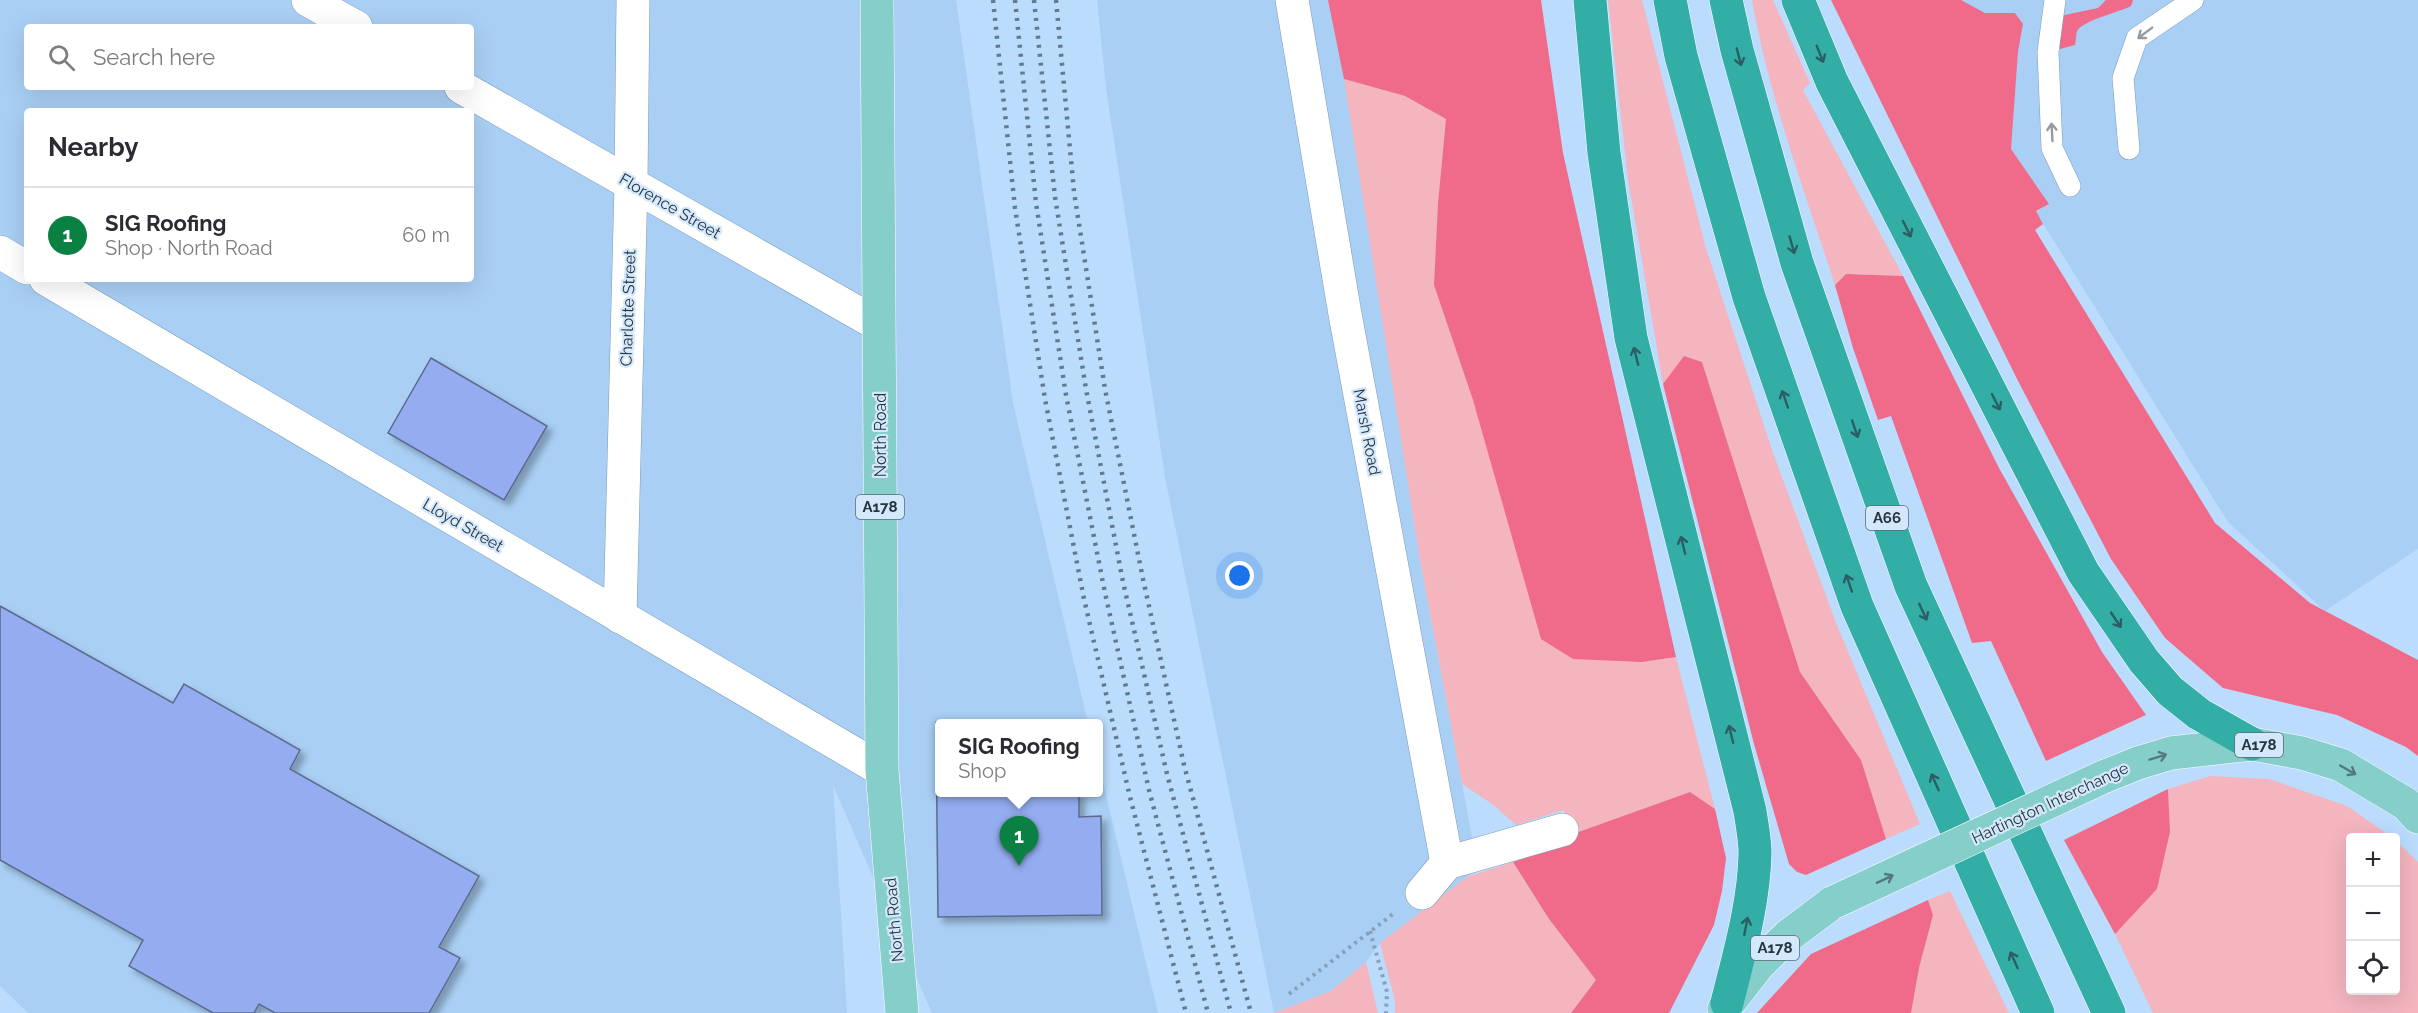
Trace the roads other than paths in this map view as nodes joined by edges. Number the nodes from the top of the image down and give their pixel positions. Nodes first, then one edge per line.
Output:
1 (308, 0) edge
2 (633, 0) edge
3 (877, 0) edge
4 (1292, 0) edge
5 (1590, 0) edge
6 (1670, 0) edge
7 (1726, 0) edge
8 (1798, 0) edge
9 (2055, 0) edge
10 (2193, 0) edge
11 (351, 24) edge
12 (466, 90) edge
13 (2129, 149) dead end
14 (631, 184) junction
15 (2070, 186) dead end
16 (0, 252) edge
17 (24, 266) edge
18 (51, 282) edge
19 (879, 325) junction
20 (620, 617) junction
21 (2252, 744) junction
22 (882, 770) junction
23 (2418, 817) edge
24 (1562, 830) dead end
25 (1448, 863) junction
26 (1422, 893) dead end
27 (1725, 1008) edge
28 (902, 1013) edge
29 (2038, 1013) edge
30 (2109, 1013) edge

1 - 11 street
2 - 14 street, Charlotte Street
3 - 19 main road, North Road / A178
4 - 25 street, Marsh Road
27 -> 5 highway
29 -> 6 highway
7 -> 30 highway, A66
8 -> 21 highway
15 -> 9 lane
10 -> 13 lane
12 - 14 street, Florence Street
14 - 19 street, Florence Street
14 - 20 street, Charlotte Street
16 - 17 street
18 - 20 street, Lloyd Street
19 - 22 main road, North Road / A178
20 - 22 street, Lloyd Street
21 -> 23 main road, Hartington Interchange / A178
27 -> 21 main road, Hartington Interchange / A178, bridge
22 - 28 main road, North Road / A178
24 - 25 street
25 - 26 street

